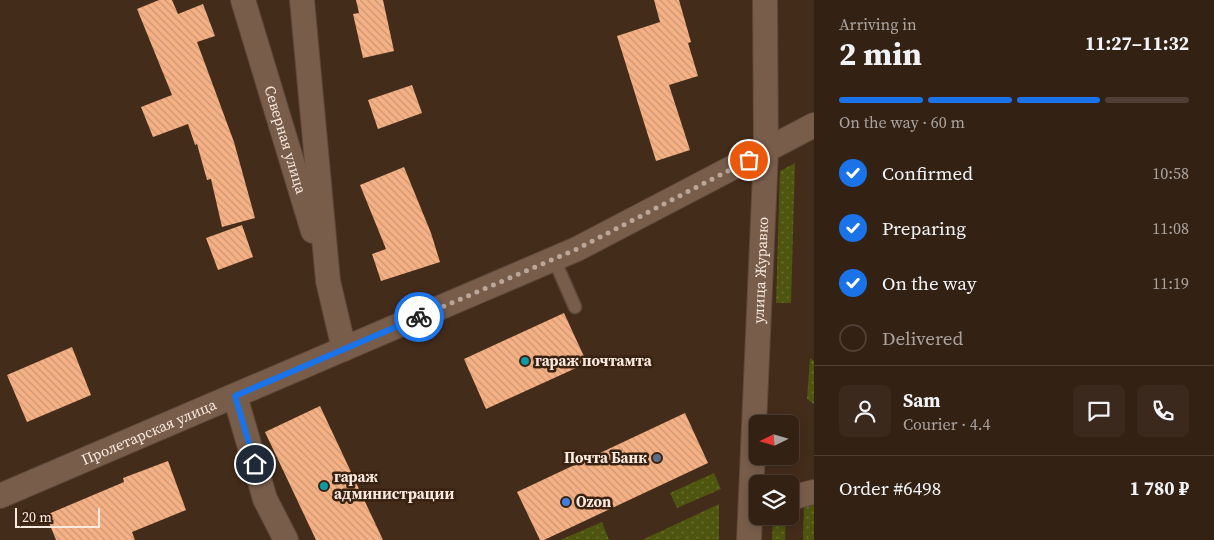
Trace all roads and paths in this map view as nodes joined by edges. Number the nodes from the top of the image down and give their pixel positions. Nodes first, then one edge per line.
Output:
1 (243, 0) edge
2 (302, 0) edge
3 (765, 0) edge
4 (814, 125) edge
5 (766, 151) junction
6 (554, 259) junction
7 (328, 280) junction
8 (575, 307) dead end
9 (344, 349) junction
10 (235, 396) junction
11 (755, 475) edge
12 (814, 492) edge
13 (0, 496) edge
14 (799, 496) edge
15 (751, 525) edge
16 (286, 540) edge
17 (749, 540) edge

1 - 7 street, Северная улица
2 - 7 street, Северная улица
3 - 5 street, улица Журавко
4 - 5 street, Пролетарская улица
5 - 6 street, Пролетарская улица
5 - 11 street, улица Журавко
6 - 8 lane
6 - 9 street, Пролетарская улица
7 - 9 street, Северная улица
9 - 10 street, Пролетарская улица
10 - 13 street, Пролетарская улица
10 - 16 street
12 - 14 street
15 - 17 street, улица Журавко

